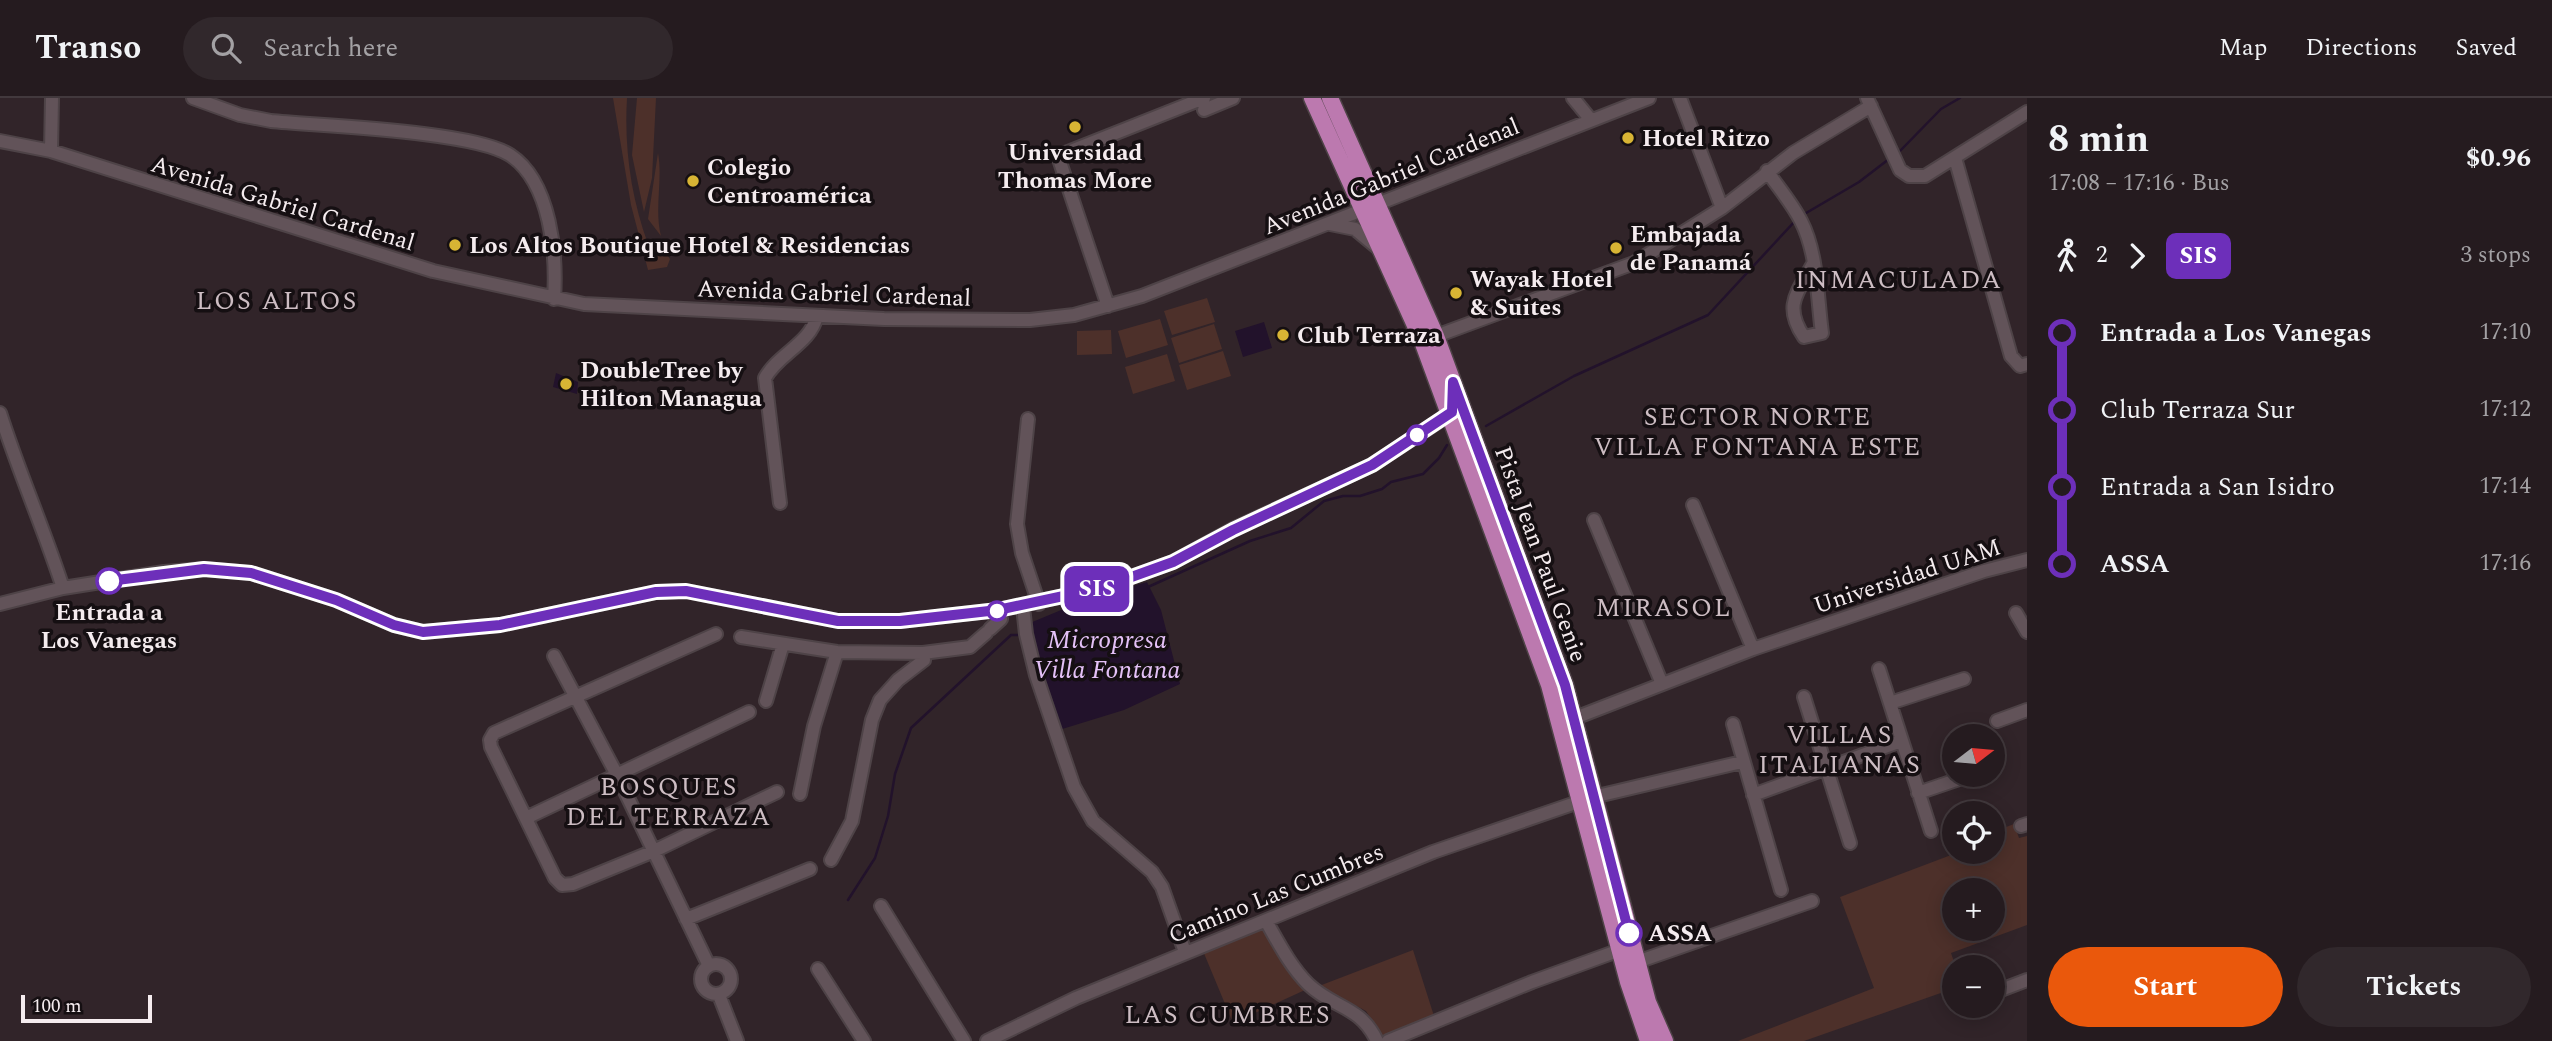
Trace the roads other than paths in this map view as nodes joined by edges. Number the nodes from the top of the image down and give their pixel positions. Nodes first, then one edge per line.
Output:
1 (52, 98) edge
2 (193, 98) edge
3 (1233, 98) edge
4 (1312, 98) edge
5 (1330, 98) edge
6 (1573, 98) edge
7 (1649, 98) edge
8 (1680, 98) edge
9 (1869, 102) edge
10 (1204, 104) edge
11 (2027, 112) edge
12 (1591, 120) junction
13 (0, 141) edge
14 (51, 151) junction
15 (1955, 158) junction
16 (1768, 171) junction
17 (1372, 207) junction
18 (1722, 208) junction
19 (1330, 224) junction
20 (1384, 255) junction
21 (1813, 264) junction
22 (554, 299) junction
23 (1108, 306) junction
24 (817, 316) junction
25 (1429, 339) junction
26 (2027, 364) edge
27 (1453, 382) junction
28 (0, 413) edge
29 (1450, 414) junction
30 (1028, 419) dead end
31 (1490, 483) junction
32 (780, 503) dead end
33 (1693, 505) dead end
34 (1594, 520) dead end
35 (2027, 560) edge
36 (63, 588) junction
37 (0, 604) edge
38 (1039, 604) junction
39 (1023, 607) junction
40 (998, 610) junction
41 (2016, 613) dead end
42 (2027, 632) edge
43 (716, 634) dead end
44 (741, 636) dead end
45 (783, 644) junction
46 (1753, 649) junction
47 (837, 652) junction
48 (923, 653) junction
49 (554, 656) dead end
50 (1879, 669) dead end
51 (1964, 679) dead end
52 (1662, 684) junction
53 (573, 696) junction
54 (1804, 697) dead end
55 (766, 701) dead end
56 (1890, 703) junction
57 (2027, 710) edge
58 (749, 712) dead end
59 (1567, 717) junction
60 (1997, 721) dead end
61 (1732, 724) dead end
62 (1902, 741) junction
63 (1737, 764) junction
64 (1827, 768) junction
65 (617, 775) junction
66 (1942, 785) edge
67 (777, 792) dead end
68 (800, 793) dead end
69 (1918, 793) junction
70 (1753, 795) junction
71 (1588, 799) junction
72 (526, 818) junction
73 (1931, 831) dead end
74 (1850, 843) dead end
75 (654, 850) junction
76 (831, 860) dead end
77 (810, 869) dead end
78 (1781, 890) dead end
79 (1607, 900) junction
80 (1812, 901) dead end
81 (881, 906) dead end
82 (687, 919) junction
83 (1266, 920) junction
84 (1620, 950) junction
85 (1185, 952) junction
86 (1637, 962) junction
87 (709, 966) junction
88 (818, 970) dead end
89 (2027, 980) edge
90 (2005, 988) edge
91 (719, 995) junction
92 (737, 1041) edge
93 (864, 1041) edge
94 (964, 1041) edge
95 (988, 1041) edge
96 (1377, 1041) edge
97 (1388, 1041) edge
98 (1649, 1041) edge
99 (1665, 1041) edge

1 - 14 street
2 - 22 street
3 - 10 street
4 - 17 main road, Pista Jean Paul Genie
5 - 17 main road, Pista Jean Paul Genie
6 - 12 street
7 - 12 street, Avenida Gabriel Cardenal
8 - 18 street
9 - 15 street
9 - 16 street
10 - 23 street
11 - 15 street
12 - 17 street, Avenida Gabriel Cardenal
13 - 14 street, Avenida Gabriel Cardenal
14 - 22 street, Avenida Gabriel Cardenal
15 - 26 street
16 - 18 street
16 - 21 street
17 - 19 street, Avenida Gabriel Cardenal
17 - 20 main road, Pista Jean Paul Genie
17 - 25 main road, Pista Jean Paul Genie
18 - 25 street
19 - 20 street
19 - 23 street, Avenida Gabriel Cardenal
20 - 25 main road, Pista Jean Paul Genie
21 - 21 street
22 - 24 street, Avenida Gabriel Cardenal
23 - 24 street, Avenida Gabriel Cardenal
24 - 32 street
25 - 27 main road, Pista Jean Paul Genie
25 - 29 main road, Pista Jean Paul Genie
27 - 29 main road
27 - 31 main road, Pista Jean Paul Genie
28 - 36 street
29 - 31 main road
29 - 38 street
29 - 59 main road, Pista Jean Paul Genie
30 - 38 street
31 - 59 main road, Pista Jean Paul Genie
33 - 46 street
34 - 52 street
35 - 46 street, Universidad UAM
36 - 37 street
36 - 40 street
38 - 39 street
39 - 40 street
39 - 85 street
40 - 48 street
41 - 42 street
43 - 53 street
44 - 45 street
45 - 47 street
45 - 55 street
46 - 52 street, Universidad UAM
47 - 48 street
47 - 68 street
48 - 76 street
49 - 53 street
50 - 56 street
51 - 56 street
52 - 59 street, Universidad UAM
53 - 65 street
53 - 72 street
54 - 64 street
56 - 62 street
57 - 60 street
58 - 65 street
59 - 71 main road, Pista Jean Paul Genie
61 - 63 street
62 - 64 street
62 - 69 street
63 - 70 street
63 - 71 street, Camino Las Cumbres
64 - 70 street
64 - 74 street
65 - 72 street
65 - 75 street
66 - 69 street
67 - 75 street
69 - 73 street
70 - 78 street
71 - 79 main road, Pista Jean Paul Genie
71 - 83 street, Camino Las Cumbres
71 - 86 main road
72 - 75 street
75 - 82 street
77 - 82 street
79 - 84 main road, Pista Jean Paul Genie
79 - 86 main road
80 - 86 street
81 - 94 street
82 - 87 street
83 - 85 street, Camino Las Cumbres
83 - 96 street
84 - 97 street
84 - 98 main road, Pista Jean Paul Genie
85 - 95 street, Camino Las Cumbres
86 - 98 main road
86 - 99 main road
87 - 91 street
87 - 91 street
88 - 93 street
89 - 90 street
91 - 92 street

